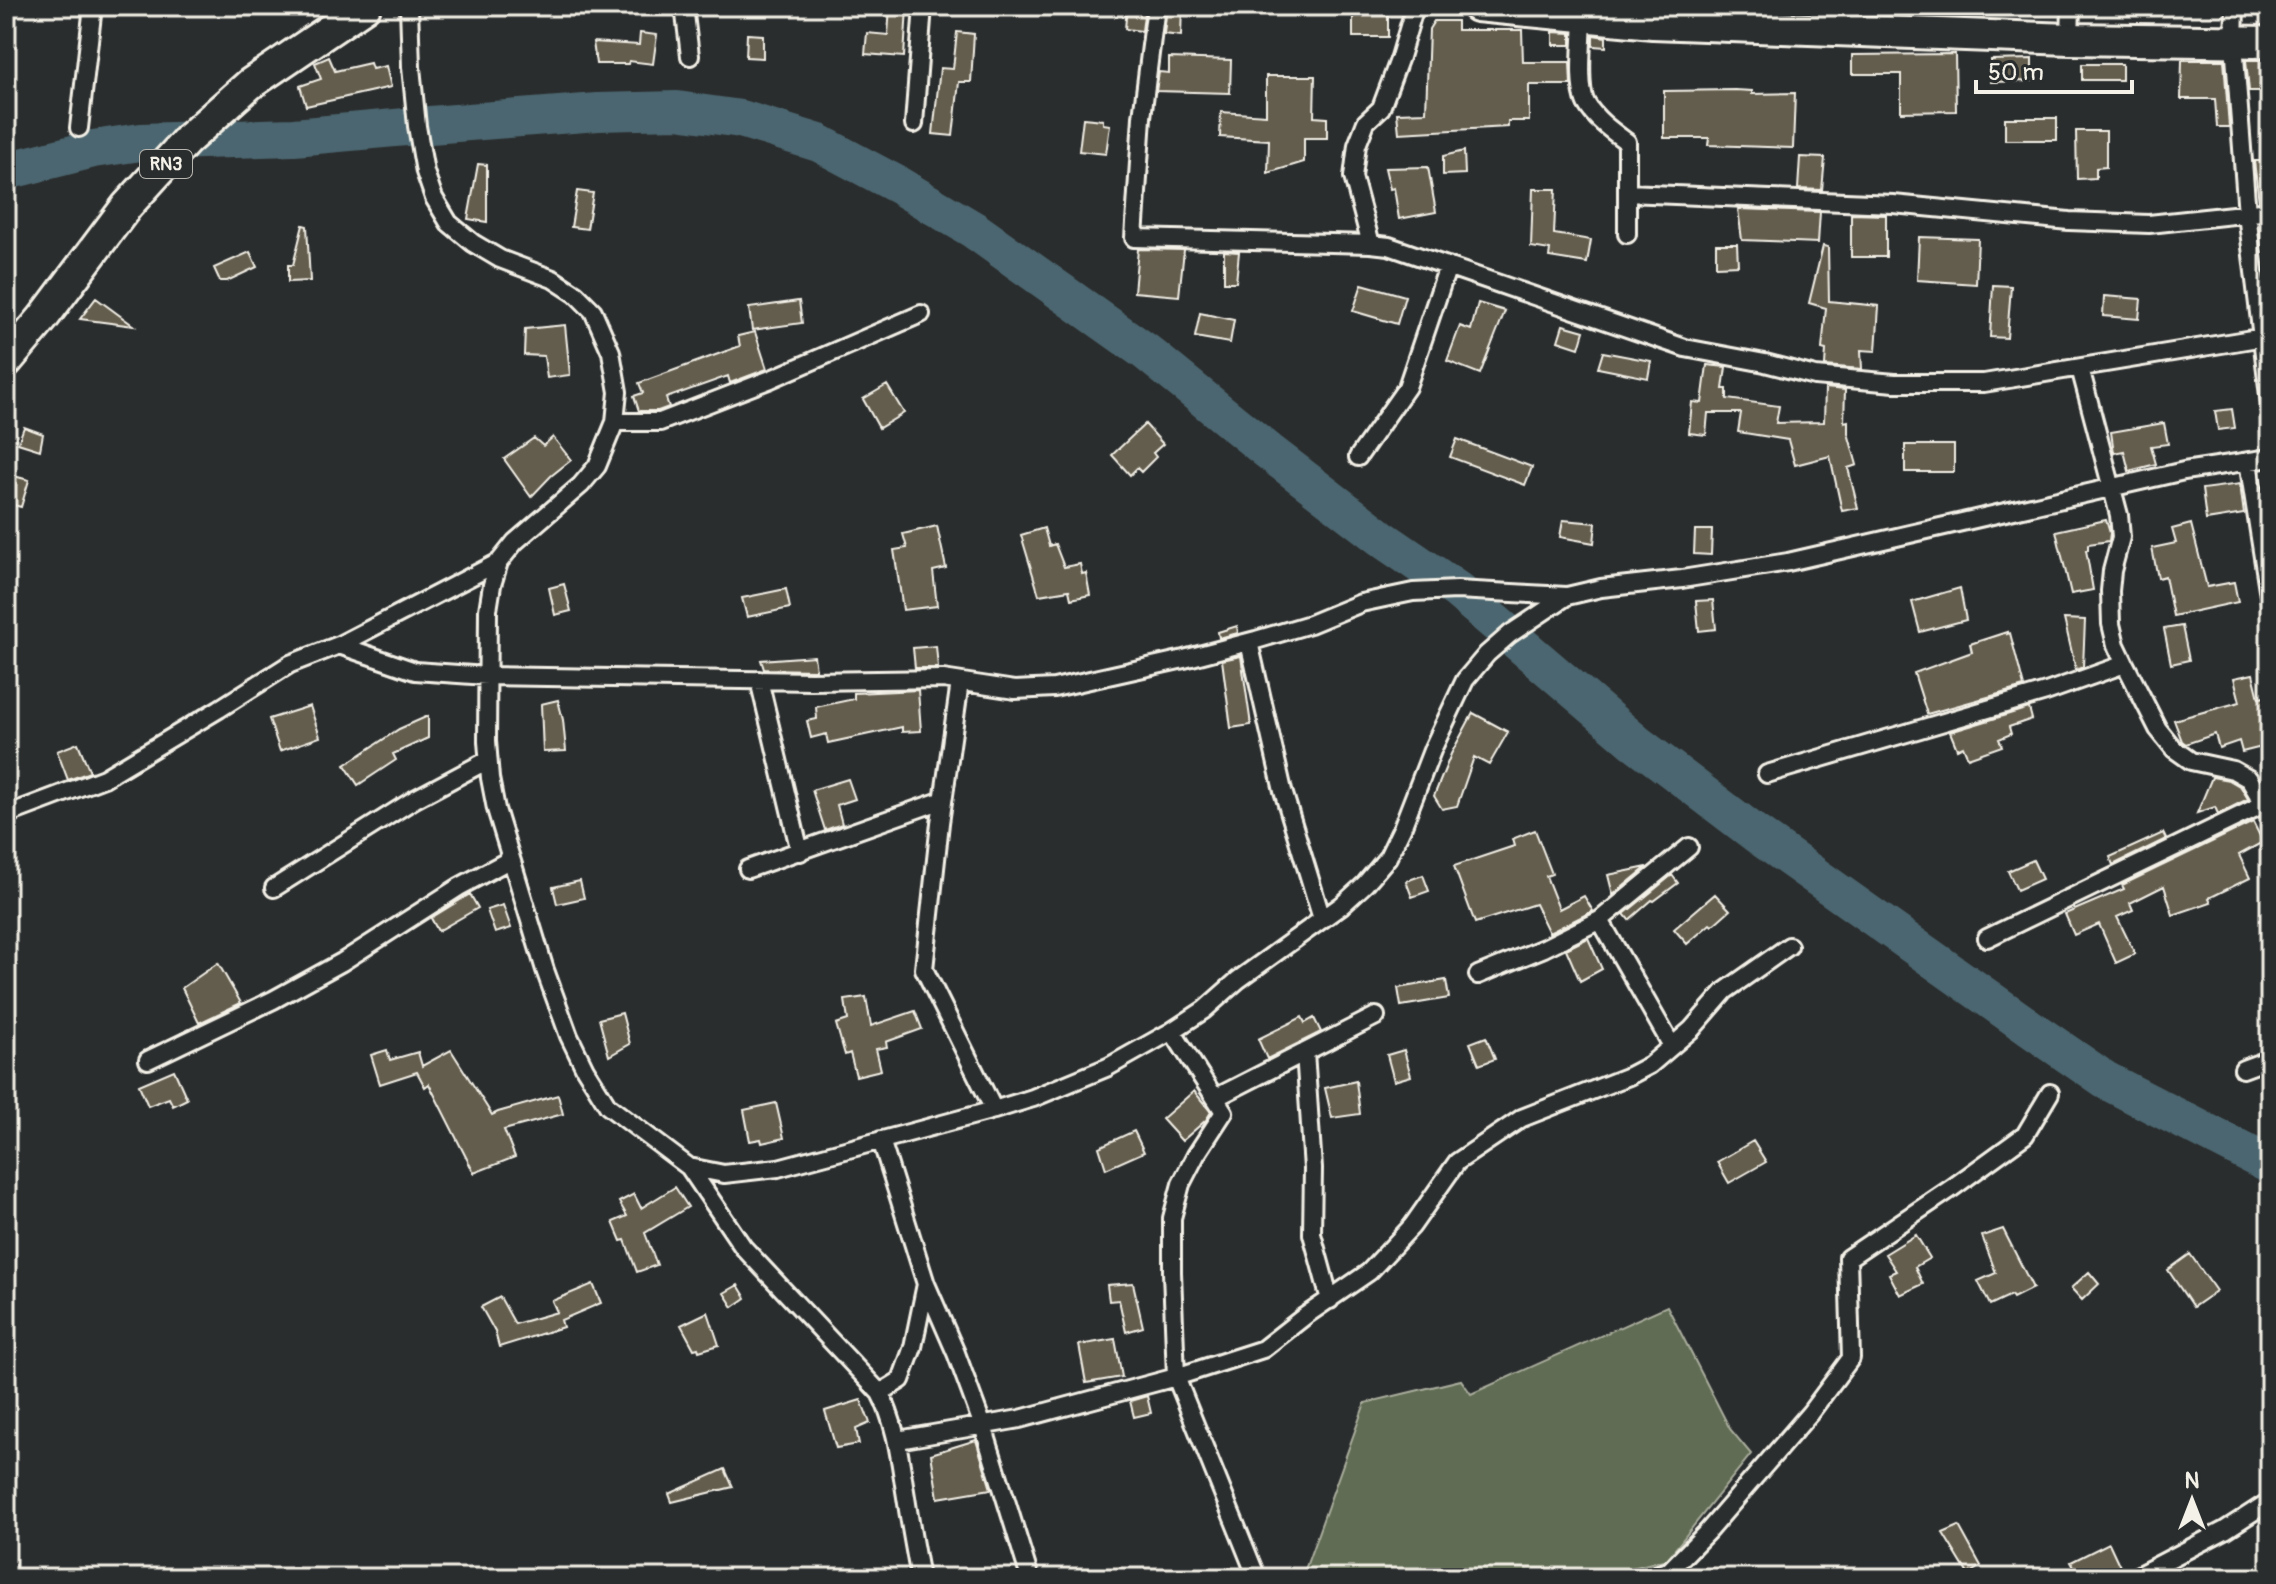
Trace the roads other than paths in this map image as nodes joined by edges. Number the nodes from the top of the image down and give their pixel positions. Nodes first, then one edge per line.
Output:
1 (93, 6) edge
2 (409, 6) edge
3 (684, 6) edge
4 (923, 6) edge
5 (1156, 6) edge
6 (1415, 6) edge
7 (1477, 6) edge
8 (2071, 6) edge
9 (2235, 6) edge
10 (363, 7) edge
11 (1653, 14) edge
12 (1583, 16) junction
13 (1762, 16) edge
14 (2070, 39) junction
15 (2270, 42) edge
16 (2234, 43) junction
17 (690, 56) dead end
18 (914, 124) dead end
19 (79, 128) dead end
20 (1627, 193) junction
21 (2270, 211) edge
22 (2247, 214) junction
23 (1627, 234) dead end
24 (1371, 244) junction
25 (1448, 266) junction
26 (921, 314) dead end
27 (2266, 337) edge
28 (6, 362) edge
29 (2080, 368) junction
30 (2270, 404) edge
31 (615, 422) junction
32 (1358, 457) dead end
33 (2270, 458) edge
34 (2248, 461) junction
35 (2111, 488) junction
36 (499, 562) junction
37 (1567, 596) junction
38 (2270, 602) edge
39 (1249, 642) junction
40 (339, 645) junction
41 (2125, 664) junction
42 (487, 676) junction
43 (759, 680) junction
44 (960, 682) junction
45 (488, 760) junction
46 (1767, 774) dead end
47 (943, 800) junction
48 (2266, 802) edge
49 (6, 815) edge
50 (1689, 847) dead end
51 (800, 852) junction
52 (511, 859) junction
53 (748, 869) dead end
54 (274, 888) dead end
55 (1322, 919) junction
56 (1600, 920) junction
57 (1987, 938) dead end
58 (1789, 946) dead end
59 (1478, 975) dead end
60 (1376, 1016) dead end
61 (1172, 1031) junction
62 (1672, 1046) junction
63 (1305, 1052) junction
64 (2270, 1059) edge
65 (148, 1060) dead end
66 (2243, 1069) dead end
67 (2050, 1093) dead end
68 (1215, 1098) junction
69 (994, 1110) junction
70 (881, 1140) junction
71 (689, 1167) junction
72 (926, 1284) junction
73 (1330, 1300) junction
74 (1176, 1377) junction
75 (880, 1393) junction
76 (983, 1426) junction
77 (898, 1440) junction
78 (2270, 1501) edge
79 (920, 1578) edge
80 (1030, 1578) edge
81 (1257, 1578) edge
82 (1647, 1578) edge
83 (2133, 1578) edge

1 - 19 street
2 - 31 street
3 - 17 street
4 - 18 street
5 - 24 street
6 - 24 street
7 - 12 highway
8 - 14 street
9 - 16 street
10 - 28 highway, RN3
11 - 12 highway
11 - 13 highway
12 - 20 street
13 - 14 highway
14 - 16 highway
15 - 16 highway
16 - 22 street
20 - 22 street
20 - 23 street
21 - 22 street
22 - 27 street
24 - 25 street
25 - 29 street
25 - 32 street
26 - 31 street
27 - 29 street
27 - 30 street
29 - 35 street
31 - 36 street
33 - 34 street
34 - 35 street
34 - 38 street
35 - 37 street
35 - 41 street
36 - 40 street
36 - 42 street
37 - 39 street
37 - 55 street
39 - 44 street
39 - 55 street
40 - 42 street
40 - 49 street
41 - 46 street
41 - 48 street
42 - 43 street
42 - 45 street
43 - 44 street
43 - 51 street
44 - 47 street
45 - 52 street
45 - 54 street
47 - 51 street
47 - 69 street
48 - 57 street
50 - 56 street
51 - 53 street
52 - 65 street
52 - 71 street
55 - 61 street
56 - 59 street
56 - 62 street
58 - 62 street
60 - 63 street
61 - 68 street
61 - 69 street
62 - 73 street
63 - 68 street
63 - 73 street
64 - 66 street
67 - 82 street
68 - 74 street
69 - 70 street
70 - 71 street
70 - 72 street
71 - 75 street
72 - 75 street
72 - 76 street
73 - 74 street
74 - 76 street
74 - 81 street
75 - 77 street
76 - 77 street
76 - 80 street
77 - 79 street
78 - 83 street

